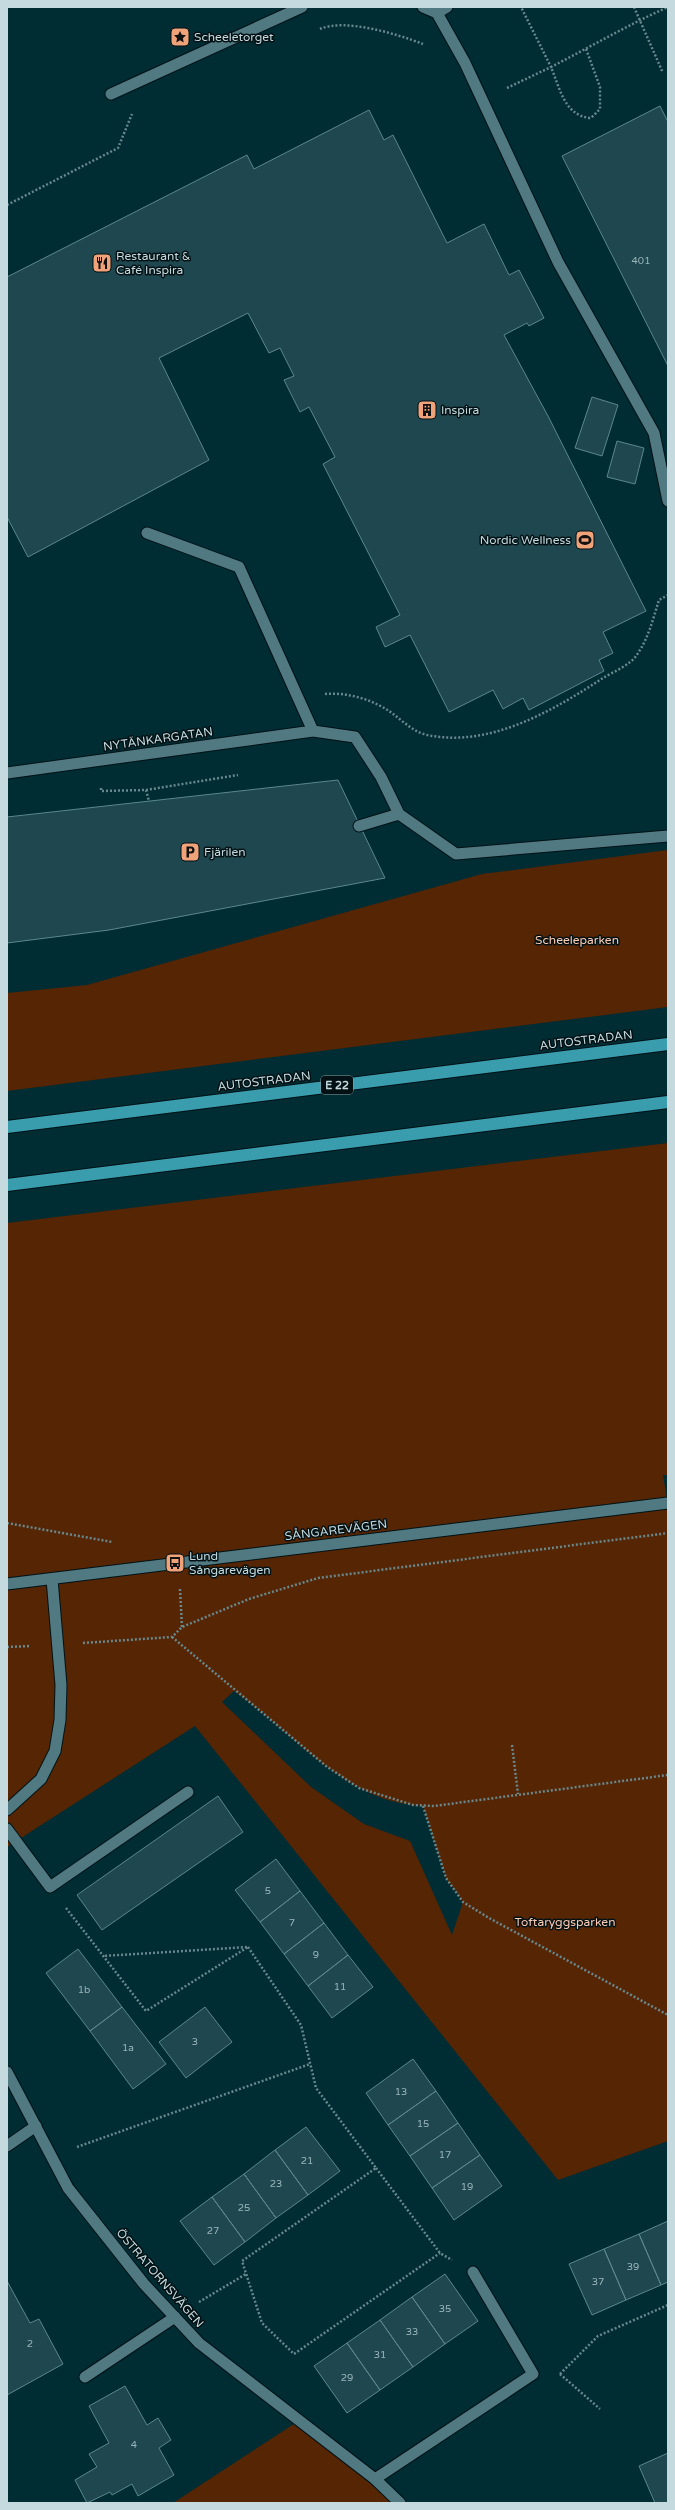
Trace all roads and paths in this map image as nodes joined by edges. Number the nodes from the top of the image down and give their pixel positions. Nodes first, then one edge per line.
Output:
1 (302, 7) edge
2 (423, 7) edge
3 (447, 7) edge
4 (634, 7) edge
5 (668, 7) edge
6 (437, 13) junction
7 (639, 20) junction
8 (382, 30) dead end
9 (315, 31) dead end
10 (586, 49) junction
11 (662, 73) dead end
12 (111, 94) dead end
13 (133, 111) dead end
14 (7, 205) edge
15 (668, 501) edge
16 (147, 533) dead end
17 (668, 595) edge
18 (298, 697) junction
19 (313, 731) junction
20 (7, 773) edge
21 (238, 775) dead end
22 (146, 790) junction
23 (121, 791) dead end
24 (149, 801) dead end
25 (399, 814) junction
26 (359, 826) dead end
27 (668, 836) edge
28 (668, 1044) edge
29 (668, 1102) edge
30 (7, 1127) edge
31 (7, 1185) edge
32 (668, 1503) edge
33 (7, 1524) edge
34 (668, 1532) edge
35 (118, 1542) dead end
36 (175, 1563) junction
37 (52, 1579) junction
38 (7, 1584) edge
39 (182, 1627) junction
40 (172, 1637) junction
41 (56, 1644) junction
42 (7, 1647) edge
43 (512, 1745) dead end
44 (668, 1775) edge
45 (188, 1792) dead end
46 (518, 1794) junction
47 (423, 1806) junction
48 (7, 1810) edge
49 (7, 1829) edge
50 (50, 1887) junction
51 (248, 1947) junction
52 (103, 1956) junction
53 (668, 2015) edge
54 (310, 2064) junction
55 (7, 2072) edge
56 (36, 2126) junction
57 (7, 2146) edge
58 (52, 2156) junction
59 (376, 2168) junction
60 (473, 2272) dead end
61 (246, 2274) junction
62 (668, 2305) edge
63 (175, 2317) junction
64 (85, 2377) dead end
65 (600, 2409) dead end
66 (375, 2479) junction
67 (400, 2503) edge

1 - 12 street
2 - 6 street
3 - 6 street
4 - 7 path
5 - 7 path
6 - 15 street
7 - 10 path
7 - 11 path
8 - 9 path
10 - 10 path
13 - 14 path
16 - 18 street
17 - 18 path
18 - 19 street
19 - 20 street, NYTÄNKARGATAN
19 - 25 street, NYTÄNKARGATAN
21 - 22 path
22 - 23 path
22 - 24 path
25 - 26 street
25 - 27 street
28 - 30 highway, AUTOSTRADAN / E 22
29 - 31 highway
32 - 36 street, SÅNGAREVÄGEN
33 - 35 path
34 - 39 path
36 - 37 street, SÅNGAREVÄGEN
36 - 39 path
37 - 38 street, SÅNGAREVÄGEN
37 - 41 street
39 - 40 path
40 - 41 path
40 - 47 path
41 - 42 path
41 - 48 street
43 - 46 path
44 - 46 path
45 - 50 street
46 - 47 path
47 - 53 path
49 - 50 street
50 - 52 path
51 - 52 path
51 - 52 path
51 - 54 path
54 - 58 path
54 - 59 path
55 - 56 street, ÖSTRATORNSVÄGEN
56 - 57 street
56 - 58 street, ÖSTRATORNSVÄGEN
58 - 63 street, ÖSTRATORNSVÄGEN
59 - 61 path
59 - 61 path
60 - 66 street
61 - 63 path
62 - 65 path
63 - 64 street
63 - 66 street, ÖSTRATORNSVÄGEN
66 - 67 street, ÖSTRATORNSVÄGEN

